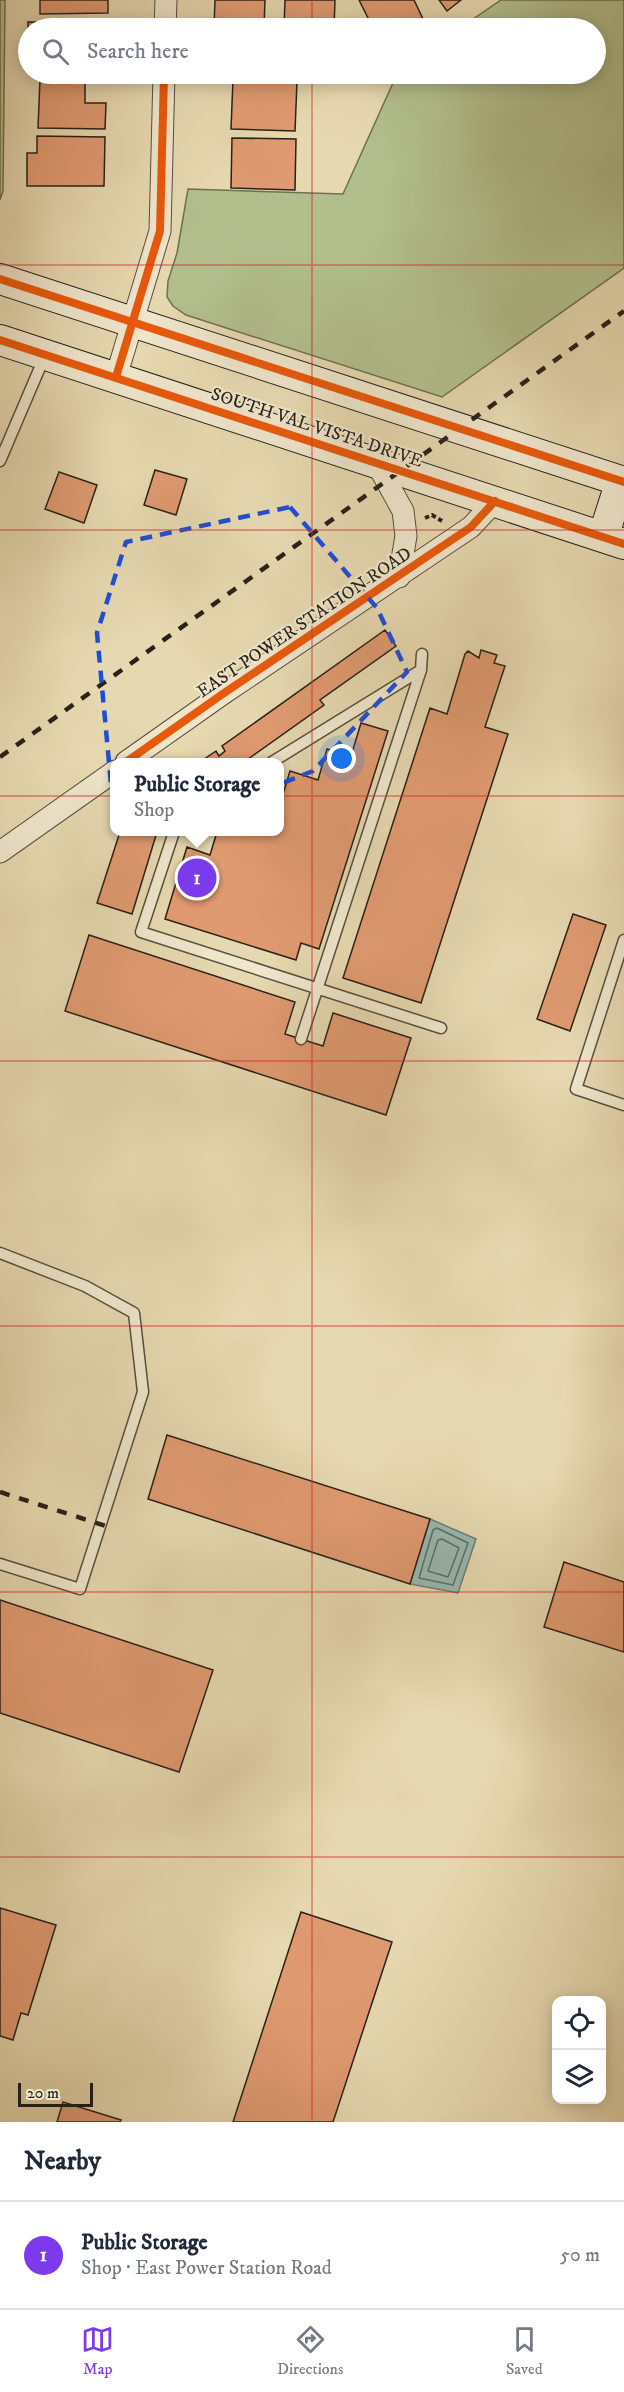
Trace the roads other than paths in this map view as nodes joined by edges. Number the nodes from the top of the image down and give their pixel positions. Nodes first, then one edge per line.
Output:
1 (166, 0) edge
2 (165, 18) edge
3 (164, 84) edge
4 (0, 279) edge
5 (131, 322) junction
6 (0, 340) edge
7 (45, 355) junction
8 (116, 377) junction
9 (0, 461) edge
10 (376, 462) junction
11 (623, 481) edge
12 (495, 501) junction
13 (614, 541) edge
14 (399, 577) junction
15 (422, 654) dead end
16 (421, 670) junction
17 (132, 758) edge
18 (278, 758) edge
19 (110, 774) edge
20 (172, 836) edge
21 (0, 852) edge
22 (624, 940) edge
23 (621, 957) edge
24 (316, 988) junction
25 (441, 1028) dead end
26 (301, 1039) dead end
27 (624, 1105) edge
28 (0, 1253) edge
29 (0, 1564) edge

1 - 2 street
3 - 5 street
4 - 5 main road
5 - 8 street
5 - 11 main road
6 - 7 main road, SOUTH VAL VISTA DRIVE
7 - 8 main road, SOUTH VAL VISTA DRIVE
7 - 9 lane
8 - 10 main road, SOUTH VAL VISTA DRIVE
10 - 12 main road, SOUTH VAL VISTA DRIVE
10 - 14 street, EAST POWER STATION ROAD
11 - 13 main road
12 - 13 main road, SOUTH VAL VISTA DRIVE
12 - 14 street, EAST POWER STATION ROAD
14 - 17 street, EAST POWER STATION ROAD
15 - 16 lane
16 - 18 lane
16 - 24 lane
19 - 21 street
20 - 24 lane
22 - 23 lane
23 - 27 lane
24 - 25 lane
24 - 26 lane
28 - 29 lane

